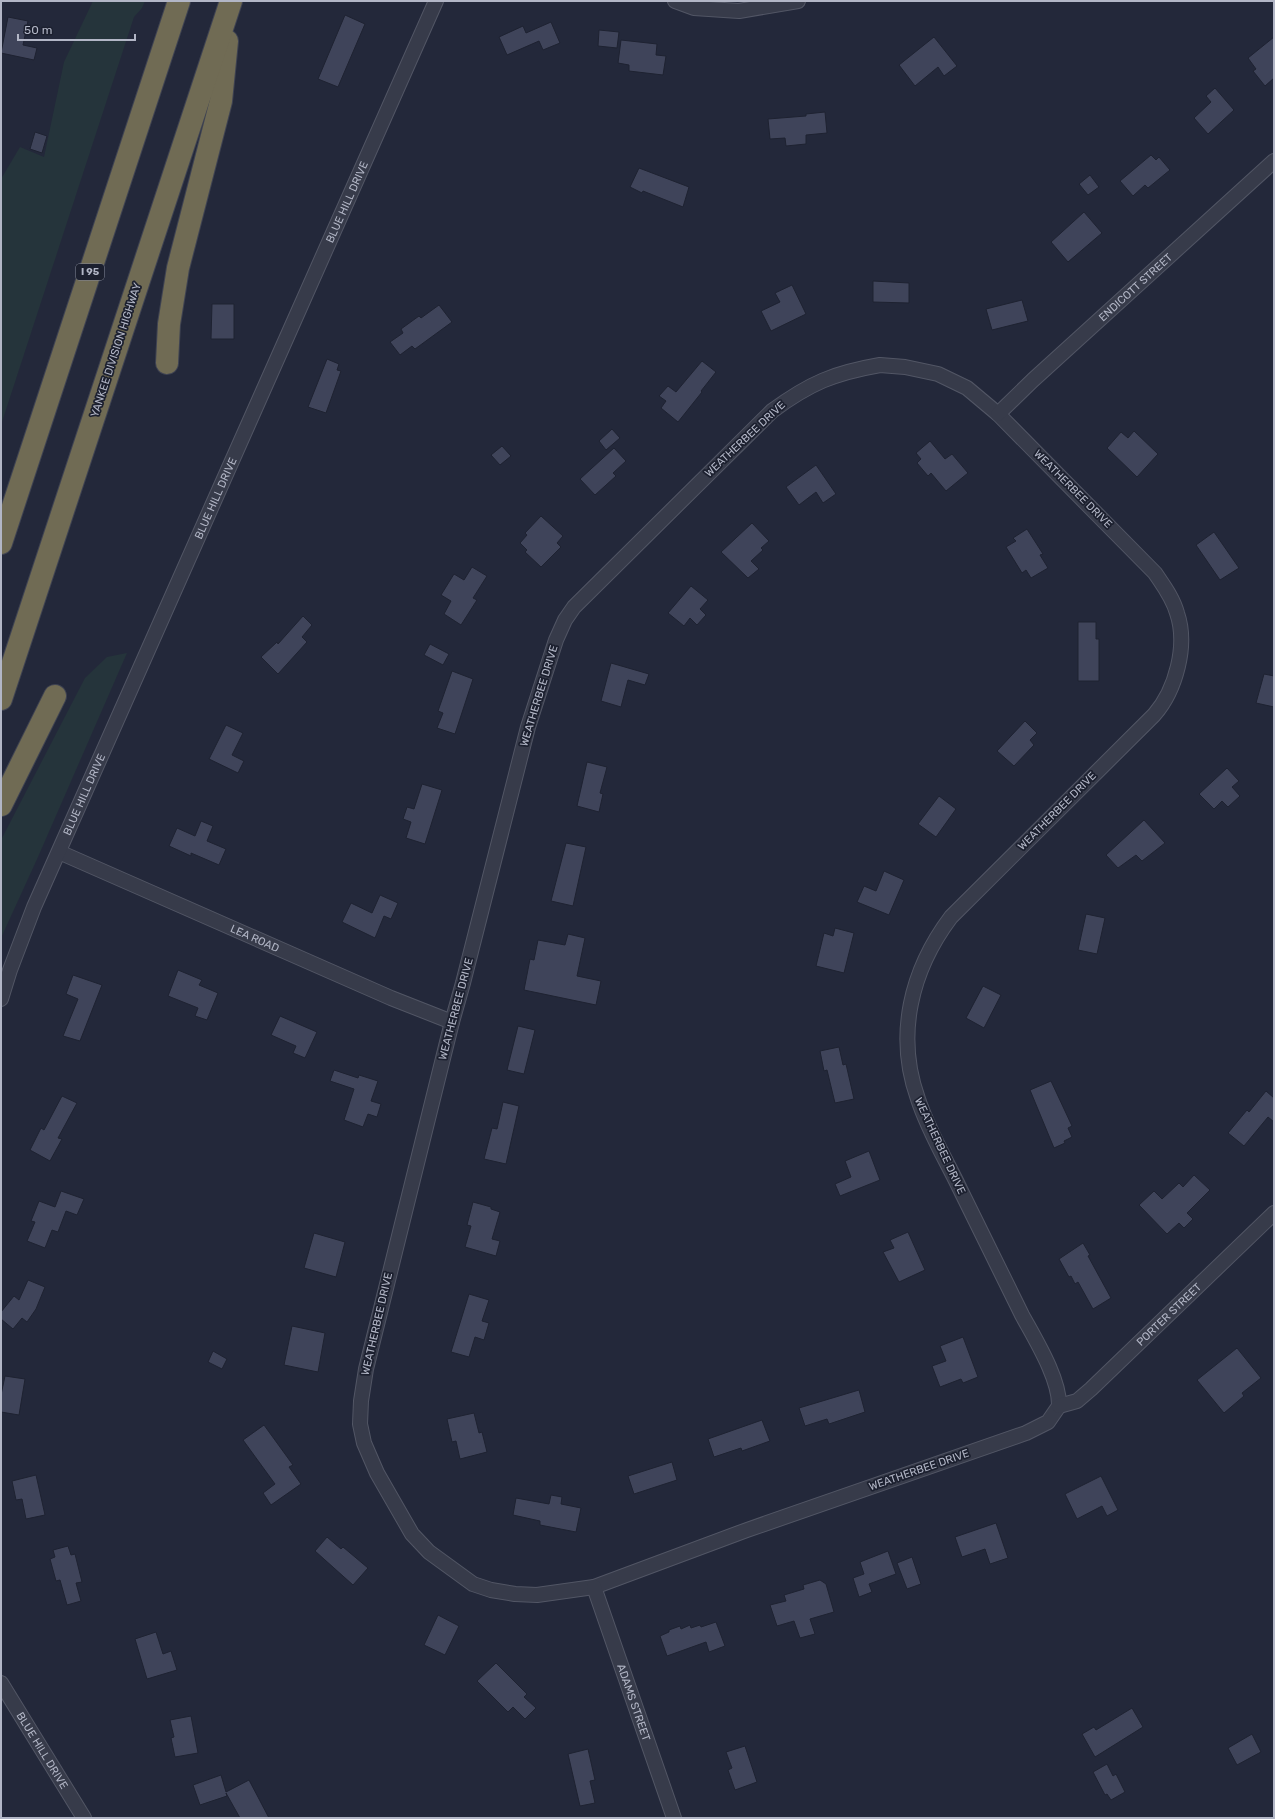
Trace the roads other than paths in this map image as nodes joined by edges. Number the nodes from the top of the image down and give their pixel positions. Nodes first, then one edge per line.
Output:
1 (179, 1) edge
2 (436, 1) edge
3 (675, 1) edge
4 (798, 1) edge
5 (231, 2) edge
6 (1274, 161) edge
7 (167, 363) dead end
8 (998, 414) junction
9 (1, 543) edge
10 (55, 696) dead end
11 (1, 699) edge
12 (1, 805) edge
13 (59, 852) junction
14 (1, 999) edge
15 (452, 1022) junction
16 (1274, 1214) edge
17 (1059, 1406) junction
18 (594, 1587) junction
19 (1, 1683) edge
20 (84, 1818) edge
21 (674, 1818) edge

1 - 9 highway, I 95
2 - 13 street, BLUE HILL DRIVE
3 - 4 street
5 - 7 highway
5 - 11 highway, YANKEE DIVISION HIGHWAY
6 - 8 street, ENDICOTT STREET
8 - 15 street, WEATHERBEE DRIVE
8 - 17 street, WEATHERBEE DRIVE
10 - 12 highway
13 - 14 street, BLUE HILL DRIVE
13 - 15 street, LEA ROAD
15 - 18 street, WEATHERBEE DRIVE
16 - 17 street, PORTER STREET
17 - 18 street, WEATHERBEE DRIVE
18 - 21 street, ADAMS STREET
19 - 20 street, BLUE HILL DRIVE

